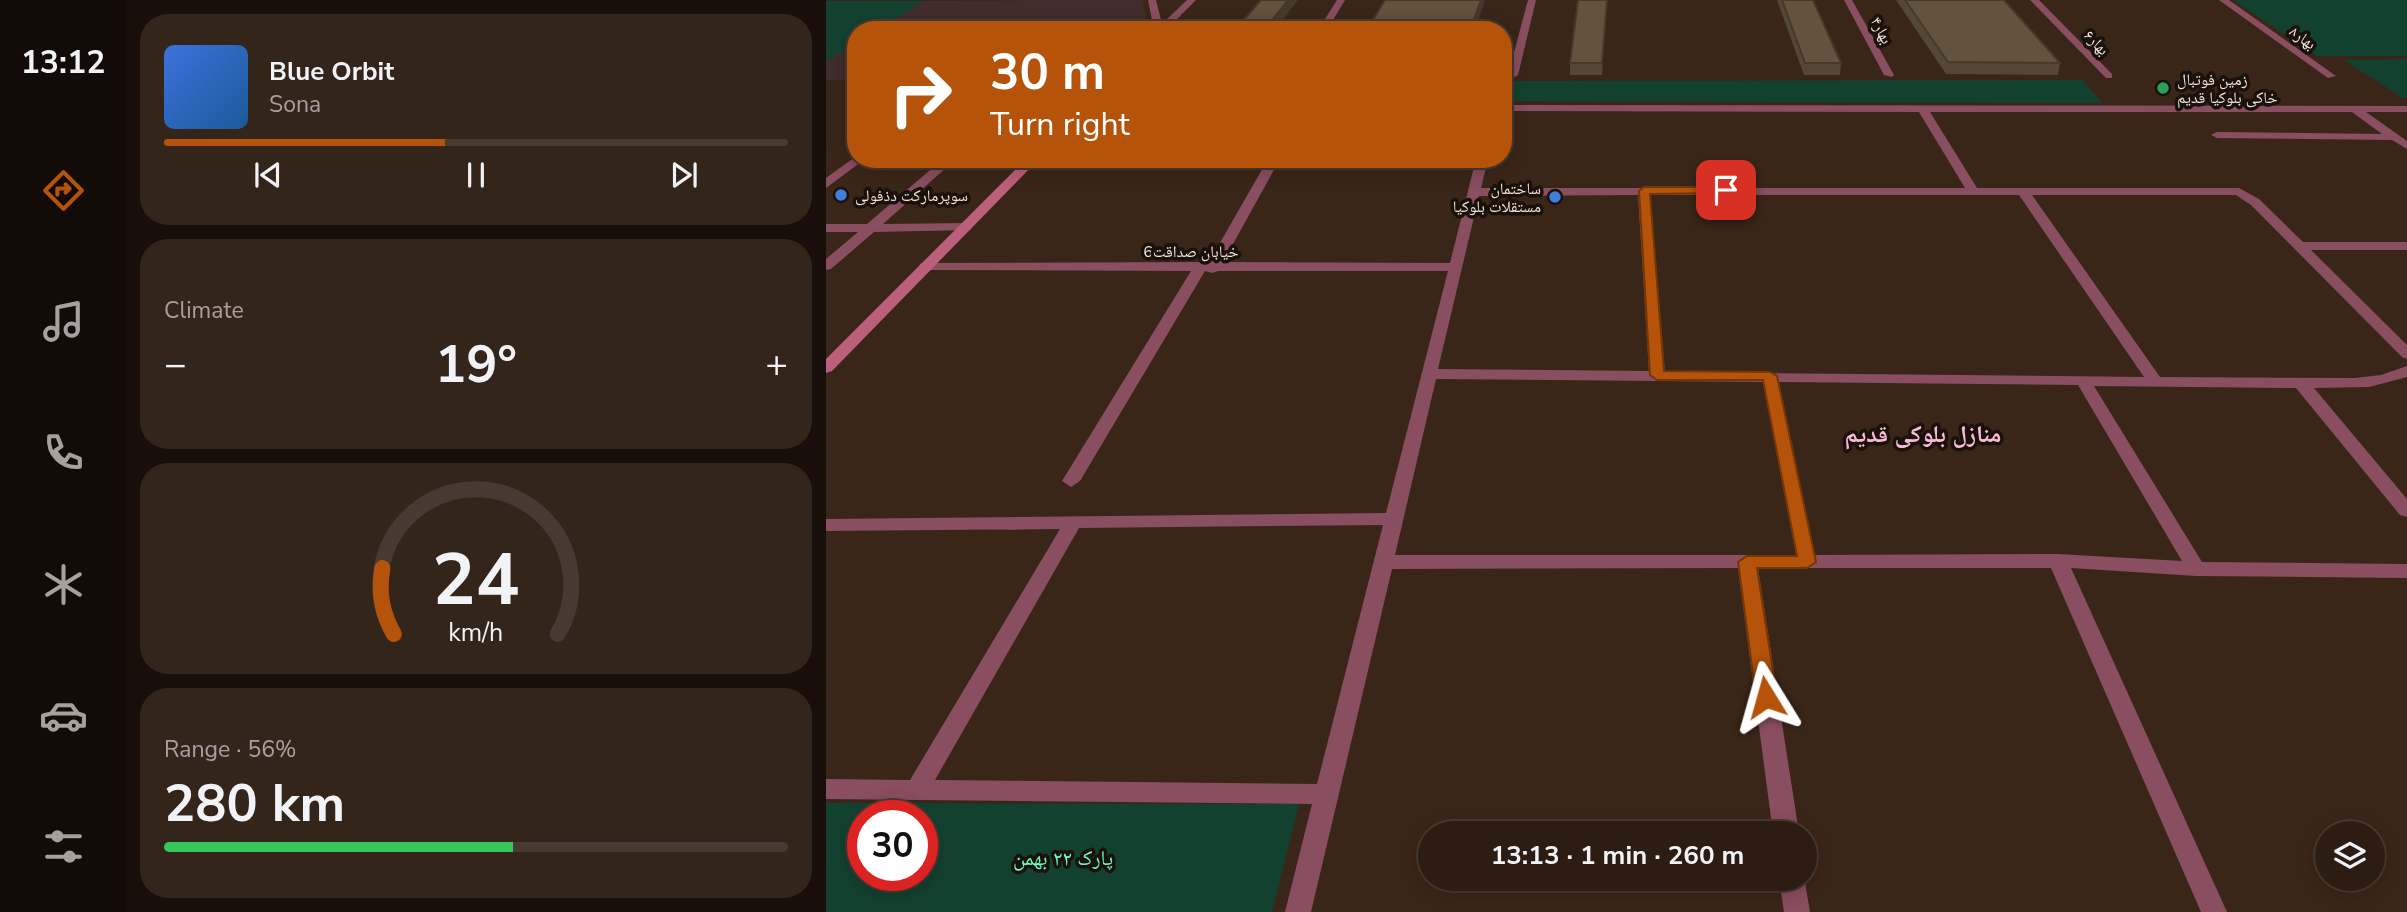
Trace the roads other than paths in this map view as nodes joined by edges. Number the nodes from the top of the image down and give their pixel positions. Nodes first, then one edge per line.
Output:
1 (1152, 0) edge
2 (1192, 0) edge
3 (1341, 0) edge
4 (1532, 0) edge
5 (1848, 0) edge
6 (2034, 0) edge
7 (2223, 0) edge
8 (1158, 21) edge
9 (1170, 21) edge
10 (1328, 21) edge
11 (1513, 75) dead end
12 (1889, 75) dead end
13 (2109, 76) dead end
14 (2331, 76) dead end
15 (1512, 108) edge
16 (1923, 108) junction
17 (2355, 109) junction
18 (2407, 109) edge
19 (2208, 126) dead end
20 (2394, 136) junction
21 (2407, 146) edge
22 (847, 168) edge
23 (939, 168) edge
24 (1023, 168) edge
25 (1268, 168) edge
26 (1480, 168) edge
27 (826, 184) edge
28 (1972, 189) junction
29 (2022, 190) junction
30 (1644, 191) junction
31 (1474, 192) junction
32 (966, 227) junction
33 (826, 228) edge
34 (869, 228) junction
35 (2298, 246) junction
36 (2407, 246) edge
37 (826, 265) edge
38 (926, 267) junction
39 (1456, 267) junction
40 (1206, 269) junction
41 (2407, 354) edge
42 (826, 368) edge
43 (2407, 372) edge
44 (1430, 374) junction
45 (1657, 375) junction
46 (1770, 376) junction
47 (2084, 382) junction
48 (2155, 382) junction
49 (2301, 383) junction
50 (1071, 481) dead end
51 (2407, 511) edge
52 (1395, 519) junction
53 (1073, 523) junction
54 (826, 525) edge
55 (2058, 561) junction
56 (1384, 562) junction
57 (1747, 562) junction
58 (1807, 562) junction
59 (2196, 569) junction
60 (2407, 570) edge
61 (826, 789) edge
62 (917, 790) junction
63 (1327, 794) junction
64 (1784, 821) edge
65 (1794, 891) edge
66 (1298, 912) edge
67 (1797, 912) edge
68 (2214, 912) edge

1 - 8 street
2 - 9 street
3 - 10 street
4 - 11 street
5 - 12 street, بهار۴
6 - 13 street, بهار۶
7 - 14 street, بهار۸
15 - 16 street
16 - 17 street
16 - 28 street
17 - 18 street
17 - 20 street
19 - 20 street
20 - 21 street
22 - 27 street
23 - 34 street
24 - 32 street
25 - 40 street
26 - 31 street
28 - 29 street
28 - 30 street
29 - 35 street
29 - 48 street
30 - 31 street
30 - 45 street
31 - 39 street
32 - 34 street
32 - 38 street
33 - 34 street
34 - 37 street
35 - 36 street
35 - 41 street
38 - 40 street, خیابان صداقت6
38 - 42 street
39 - 40 street, خیابان صداقت6
39 - 44 street
40 - 50 street
43 - 49 street
44 - 45 street
44 - 52 street
45 - 46 street
46 - 47 street
46 - 58 street
47 - 48 street
47 - 59 street
48 - 49 street
49 - 51 street
52 - 53 street
52 - 56 street
53 - 54 street
53 - 62 street
55 - 58 street
55 - 59 street
55 - 68 street
56 - 57 street
56 - 63 street
57 - 58 street
57 - 64 street
59 - 60 street
61 - 62 street
62 - 63 street
63 - 66 street
65 - 67 street

